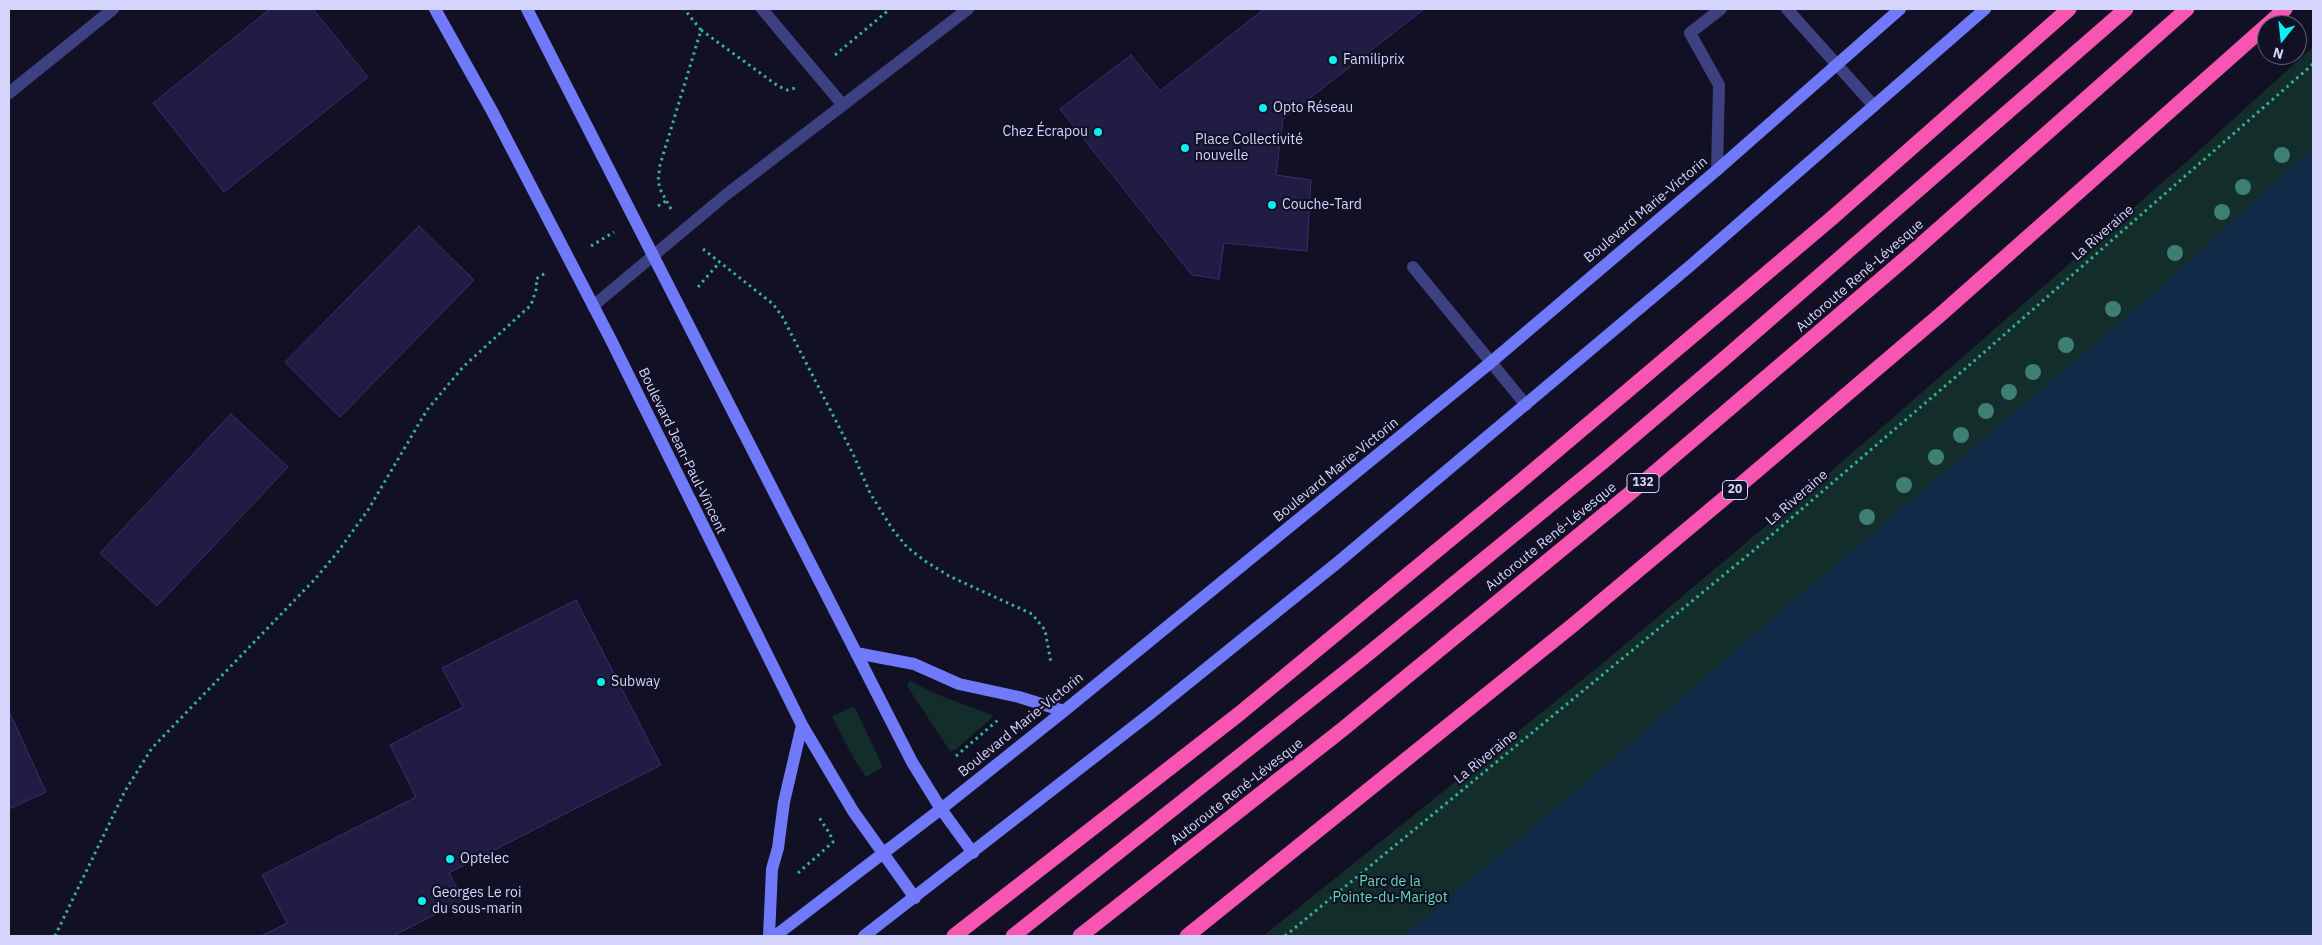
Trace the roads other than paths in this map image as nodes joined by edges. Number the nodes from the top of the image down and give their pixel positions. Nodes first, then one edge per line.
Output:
1 (113, 9) edge
2 (435, 9) edge
3 (528, 9) edge
4 (762, 9) edge
5 (968, 9) edge
6 (1721, 9) edge
7 (1787, 9) edge
8 (1900, 9) edge
9 (1985, 9) edge
10 (2069, 9) edge
11 (2126, 9) edge
12 (2187, 9) edge
13 (2257, 34) edge
14 (1837, 65) junction
15 (9, 93) edge
16 (842, 104) junction
17 (1874, 106) junction
18 (1717, 170) junction
19 (654, 256) junction
20 (1413, 267) dead end
21 (593, 306) junction
22 (1490, 362) junction
23 (1526, 405) junction
24 (856, 654) junction
25 (1064, 710) junction
26 (802, 725) junction
27 (941, 809) junction
28 (973, 852) junction
29 (882, 854) junction
30 (915, 898) junction
31 (769, 936) edge
32 (775, 936) edge
33 (864, 936) edge
34 (954, 936) edge
35 (1013, 936) edge
36 (1080, 936) edge
37 (1187, 936) edge

1 - 15 street
2 - 21 street, Boulevard Jean-Paul-Vincent
3 - 19 street
4 - 16 street
5 - 16 street
6 - 18 street
7 - 14 street
8 - 14 street, Boulevard Marie-Victorin
9 - 17 street
10 - 34 highway
11 - 35 highway
12 - 36 highway, Autoroute René-Lévesque / 132
13 - 37 highway, 20
14 - 17 street
14 - 18 street, Boulevard Marie-Victorin
16 - 19 street
17 - 23 street
18 - 22 street, Boulevard Marie-Victorin
19 - 21 street
19 - 24 street
20 - 22 street
21 - 26 street, Boulevard Jean-Paul-Vincent
22 - 23 street
22 - 25 street, Boulevard Marie-Victorin
23 - 28 street
24 - 25 street
24 - 27 street
25 - 27 street, Boulevard Marie-Victorin
26 - 29 street, Boulevard Jean-Paul-Vincent
26 - 31 street
27 - 28 street
27 - 29 street, Boulevard Marie-Victorin
28 - 30 street
29 - 30 street, Boulevard Jean-Paul-Vincent
29 - 32 street, Boulevard Marie-Victorin
30 - 33 street

